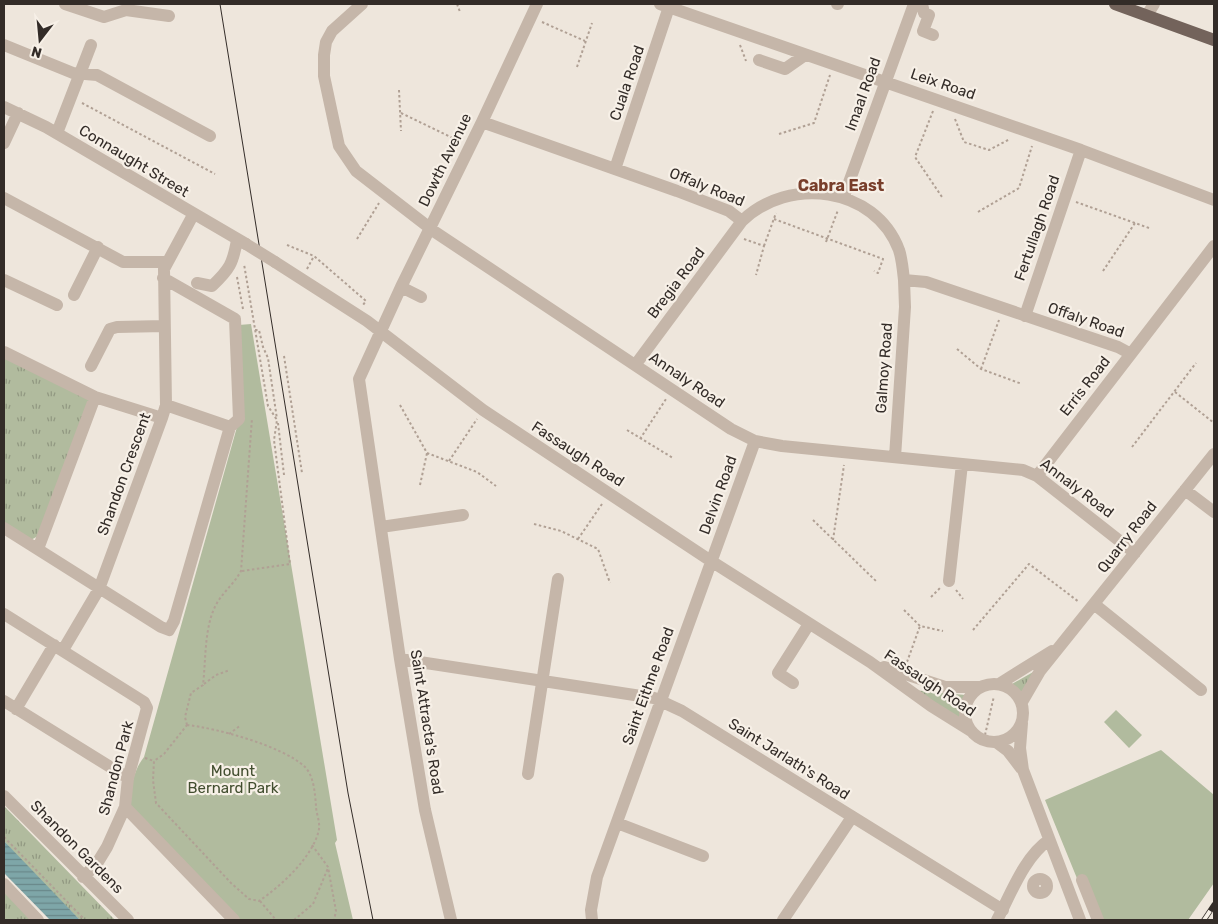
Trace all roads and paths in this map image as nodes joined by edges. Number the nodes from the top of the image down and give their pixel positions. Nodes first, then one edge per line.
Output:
1 (65, 4) edge
2 (113, 4) edge
3 (362, 4) edge
4 (457, 4) edge
5 (537, 4) edge
6 (914, 4) edge
7 (922, 4) edge
8 (1116, 4) edge
9 (1154, 4) edge
10 (665, 5) edge
11 (460, 12) dead end
12 (1147, 15) junction
13 (169, 16) dead end
14 (104, 17) junction
15 (530, 17) junction
16 (592, 23) dead end
17 (933, 35) dead end
18 (1214, 40) edge
19 (586, 41) junction
20 (4, 45) edge
21 (90, 45) dead end
22 (805, 55) junction
23 (759, 60) dead end
24 (834, 63) junction
25 (577, 67) dead end
26 (80, 73) junction
27 (886, 81) junction
28 (399, 90) dead end
29 (71, 97) junction
30 (938, 100) junction
31 (4, 107) edge
32 (18, 113) junction
33 (401, 113) junction
34 (953, 115) dead end
35 (482, 122) junction
36 (401, 131) dead end
37 (57, 134) junction
38 (779, 134) dead end
39 (1036, 134) junction
40 (210, 136) dead end
41 (1012, 138) dead end
42 (4, 142) edge
43 (470, 146) junction
44 (1081, 150) junction
45 (615, 169) junction
46 (215, 174) dead end
47 (384, 194) junction
48 (844, 196) junction
49 (942, 197) dead end
50 (4, 198) edge
51 (1065, 198) junction
52 (1214, 200) edge
53 (777, 210) dead end
54 (978, 212) dead end
55 (193, 215) junction
56 (774, 220) junction
57 (742, 221) junction
58 (1135, 223) junction
59 (430, 226) junction
60 (1149, 228) dead end
61 (732, 235) junction
62 (357, 239) dead end
63 (827, 239) junction
64 (241, 242) junction
65 (826, 242) dead end
66 (287, 245) dead end
67 (764, 246) junction
68 (1214, 246) edge
69 (98, 247) junction
70 (314, 256) junction
71 (166, 262) junction
72 (244, 262) dead end
73 (275, 262) joint
74 (308, 269) dead end
75 (1103, 270) dead end
76 (874, 271) dead end
77 (756, 275) dead end
78 (163, 278) junction
79 (4, 280) edge
80 (904, 280) junction
81 (197, 283) dead end
82 (400, 287) junction
83 (74, 295) dead end
84 (421, 297) dead end
85 (363, 305) dead end
86 (57, 306) dead end
87 (1003, 308) junction
88 (1025, 316) junction
89 (164, 326) junction
90 (255, 330) junction
91 (380, 331) junction
92 (957, 349) dead end
93 (4, 352) edge
94 (1131, 354) junction
95 (284, 356) dead end
96 (636, 364) junction
97 (1196, 364) dead end
98 (91, 366) dead end
99 (980, 369) junction
100 (1022, 384) dead end
101 (672, 390) junction
102 (1175, 392) junction
103 (95, 397) junction
104 (400, 405) dead end
105 (166, 406) junction
106 (483, 410) junction
107 (162, 418) junction
108 (277, 420) junction
109 (1214, 424) edge
110 (230, 427) junction
111 (627, 430) dead end
112 (640, 439) junction
113 (755, 441) junction
114 (1132, 447) dead end
115 (427, 453) junction
116 (845, 453) junction
117 (1214, 454) edge
118 (895, 457) junction
119 (673, 458) dead end
120 (449, 461) junction
121 (962, 464) junction
122 (302, 473) dead end
123 (284, 476) dead end
124 (1037, 476) junction
125 (420, 485) dead end
126 (496, 486) dead end
127 (1185, 490) junction
128 (608, 493) junction
129 (1214, 512) edge
130 (463, 515) dead end
131 (813, 520) dead end
132 (534, 524) dead end
133 (381, 527) junction
134 (4, 528) edge
135 (578, 539) junction
136 (833, 540) junction
137 (38, 549) junction
138 (244, 550) dead end
139 (1136, 553) junction
140 (711, 561) junction
141 (240, 571) junction
142 (558, 579) dead end
143 (949, 581) dead end
144 (877, 582) dead end
145 (610, 583) dead end
146 (98, 589) junction
147 (1092, 607) junction
148 (904, 610) dead end
149 (4, 614) edge
150 (809, 624) junction
151 (920, 626) junction
152 (972, 630) dead end
153 (943, 631) dead end
154 (1060, 646) junction
155 (59, 647) junction
156 (400, 659) junction
157 (870, 662) junction
158 (230, 670) dead end
159 (903, 674) junction
160 (542, 680) junction
161 (793, 682) dead end
162 (997, 683) junction
163 (203, 685) junction
164 (981, 687) junction
165 (1201, 690) dead end
166 (660, 700) junction
167 (4, 701) edge
168 (1022, 702) junction
169 (16, 708) junction
170 (1022, 723) junction
171 (187, 725) junction
172 (241, 725) dead end
173 (972, 731) junction
174 (229, 734) junction
175 (983, 740) junction
176 (996, 742) junction
177 (1023, 770) junction
178 (528, 774) dead end
179 (128, 778) junction
180 (4, 796) edge
181 (125, 807) junction
182 (852, 817) junction
183 (617, 824) junction
184 (4, 837) edge
185 (1049, 840) junction
186 (312, 845) junction
187 (703, 856) dead end
188 (328, 867) junction
189 (1021, 876) junction
190 (83, 877) junction
191 (1082, 880) dead end
192 (1034, 882) dead end
193 (4, 884) edge
194 (259, 901) junction
195 (1000, 915) edge
196 (38, 920) edge
197 (85, 920) edge
198 (128, 920) edge
199 (234, 920) edge
200 (276, 920) edge
201 (294, 920) edge
202 (334, 920) edge
203 (452, 920) edge
204 (592, 920) edge
205 (784, 920) edge
206 (1080, 920) edge
207 (1098, 920) edge

1 - 14 street
2 - 14 street
3 - 47 street, Annaly Road
4 - 11 path
5 - 15 street, Dowth Avenue
6 - 27 street, Imaal Road
7 - 17 street
8 - 12 main road
9 - 12 street
10 - 22 street, Leix Road
10 - 45 street, Cuala Road
12 - 18 main road
13 - 14 street
15 - 19 path
15 - 35 street, Dowth Avenue
16 - 19 path
19 - 25 path
20 - 26 street
21 - 26 street
22 - 23 street
22 - 24 street, Leix Road
24 - 27 street, Leix Road
24 - 38 path
26 - 29 street
26 - 40 street
27 - 30 street, Leix Road
27 - 48 street, Imaal Road
28 - 33 path
29 - 37 street
29 - 46 path
30 - 39 street, Leix Road
30 - 49 path
31 - 32 street, Connaught Street
32 - 37 street, Connaught Street
32 - 42 street
33 - 36 path
33 - 43 path
34 - 41 path
35 - 43 street, Dowth Avenue
35 - 45 street, Offaly Road
37 - 55 street, Connaught Street
39 - 44 street, Leix Road
39 - 54 path
43 - 59 street, Dowth Avenue
44 - 51 street, Fertullagh Road
44 - 52 street, Leix Road
45 - 57 street, Offaly Road
47 - 59 street, Annaly Road
47 - 62 path
48 - 57 street, Offaly Road
48 - 63 path
48 - 80 street, Offaly Road
50 - 69 street
51 - 58 path
51 - 88 street, Fertullagh Road
53 - 56 path
55 - 64 street, Connaught Street
55 - 71 street, Shandon Crescent
56 - 63 path
56 - 67 path
57 - 61 street, Bregia Road
58 - 60 path
58 - 75 path
59 - 82 street, Dowth Avenue
59 - 96 street, Annaly Road
61 - 67 path
61 - 96 street, Bregia Road
63 - 65 path
63 - 76 path
64 - 73 street, Connaught Street, bridge
64 - 81 street
66 - 70 path
67 - 77 path
68 - 94 street, Erris Road
69 - 71 street
69 - 83 street
70 - 74 path
70 - 85 path
71 - 78 street, Shandon Crescent
72 - 90 path
73 - 91 street, Fassaugh Road
78 - 89 street, Shandon Crescent
78 - 110 street
79 - 86 street
80 - 87 street, Offaly Road
80 - 118 street, Galmoy Road
82 - 84 street
82 - 91 street, Dowth Avenue
87 - 88 street, Offaly Road
87 - 99 path
88 - 94 street, Offaly Road
89 - 98 street
89 - 105 street, Shandon Crescent
90 - 108 path
90 - 108 path
91 - 106 street, Fassaugh Road
91 - 133 street, Saint Attracta's Road
92 - 99 path
93 - 103 street
94 - 124 street, Erris Road
95 - 122 path
96 - 101 street, Annaly Road
97 - 102 path
99 - 100 path
101 - 112 path
101 - 113 street, Annaly Road
102 - 109 path
102 - 114 path
103 - 107 street
103 - 137 street
104 - 115 path
105 - 107 street, Shandon Crescent
105 - 110 street
106 - 120 path
106 - 128 street, Fassaugh Road
107 - 146 street, Shandon Crescent
108 - 123 path
108 - 141 path
110 - 146 street
111 - 112 path
112 - 119 path
113 - 116 street, Annaly Road
113 - 140 street, Delvin Road
115 - 120 path
115 - 125 path
116 - 118 street, Annaly Road
116 - 136 path
117 - 127 street, Quarry Road
118 - 121 street, Annaly Road
120 - 126 path
121 - 124 street, Annaly Road
121 - 143 street
124 - 139 street, Annaly Road
127 - 129 street
127 - 139 street, Quarry Road
128 - 135 path
128 - 140 street, Fassaugh Road
130 - 133 street
131 - 136 path
132 - 135 path
133 - 156 street, Saint Attracta's Road
134 - 137 street
135 - 145 path
136 - 144 path
137 - 146 street
138 - 141 path
139 - 147 street, Quarry Road
140 - 150 street, Fassaugh Road
140 - 166 street, Saint Eithne Road
141 - 163 path
142 - 160 street
146 - 155 street, Shandon Crescent
147 - 152 path
147 - 154 street, Quarry Road
147 - 165 street
148 - 151 path
149 - 155 street, Shandon Park
150 - 157 street, Fassaugh Road
150 - 161 street
151 - 153 path
151 - 159 path
154 - 162 street, Quarry Road
154 - 168 street, Quarry Road
155 - 169 street, Shandon Crescent
155 - 179 street, Shandon Park
156 - 160 street, Saint Jarlath's Road
156 - 203 street, Saint Attracta's Road
157 - 159 street, Fassaugh Road
157 - 173 street, Fassaugh Road
158 - 163 path
159 - 164 street, Fassaugh Road
160 - 166 street, Saint Jarlath's Road
160 - 178 street
162 - 164 street, Fassaugh Road
162 - 168 street
162 - 175 path
163 - 171 path
164 - 173 street
166 - 182 street, Saint Jarlath's Road
166 - 183 street, Saint Eithne Road
167 - 169 street
168 - 170 street
169 - 179 street
170 - 176 street
170 - 177 street
171 - 174 path
171 - 194 path
172 - 174 path
173 - 175 street, Fassaugh Road
174 - 186 path
175 - 176 street
176 - 177 street
177 - 185 street
179 - 181 street, Shandon Park
180 - 190 street, Shandon Gardens
181 - 190 street, Shandon Park
181 - 199 street
182 - 195 street, Saint Jarlath's Road
182 - 205 street
183 - 187 street
183 - 204 street, Saint Eithne Road
184 - 197 path
185 - 189 street
185 - 206 street
186 - 188 path
186 - 194 path
188 - 201 path
188 - 202 path
189 - 192 street
189 - 195 street
190 - 198 street, Shandon Gardens
191 - 207 street
193 - 196 street
194 - 200 path

